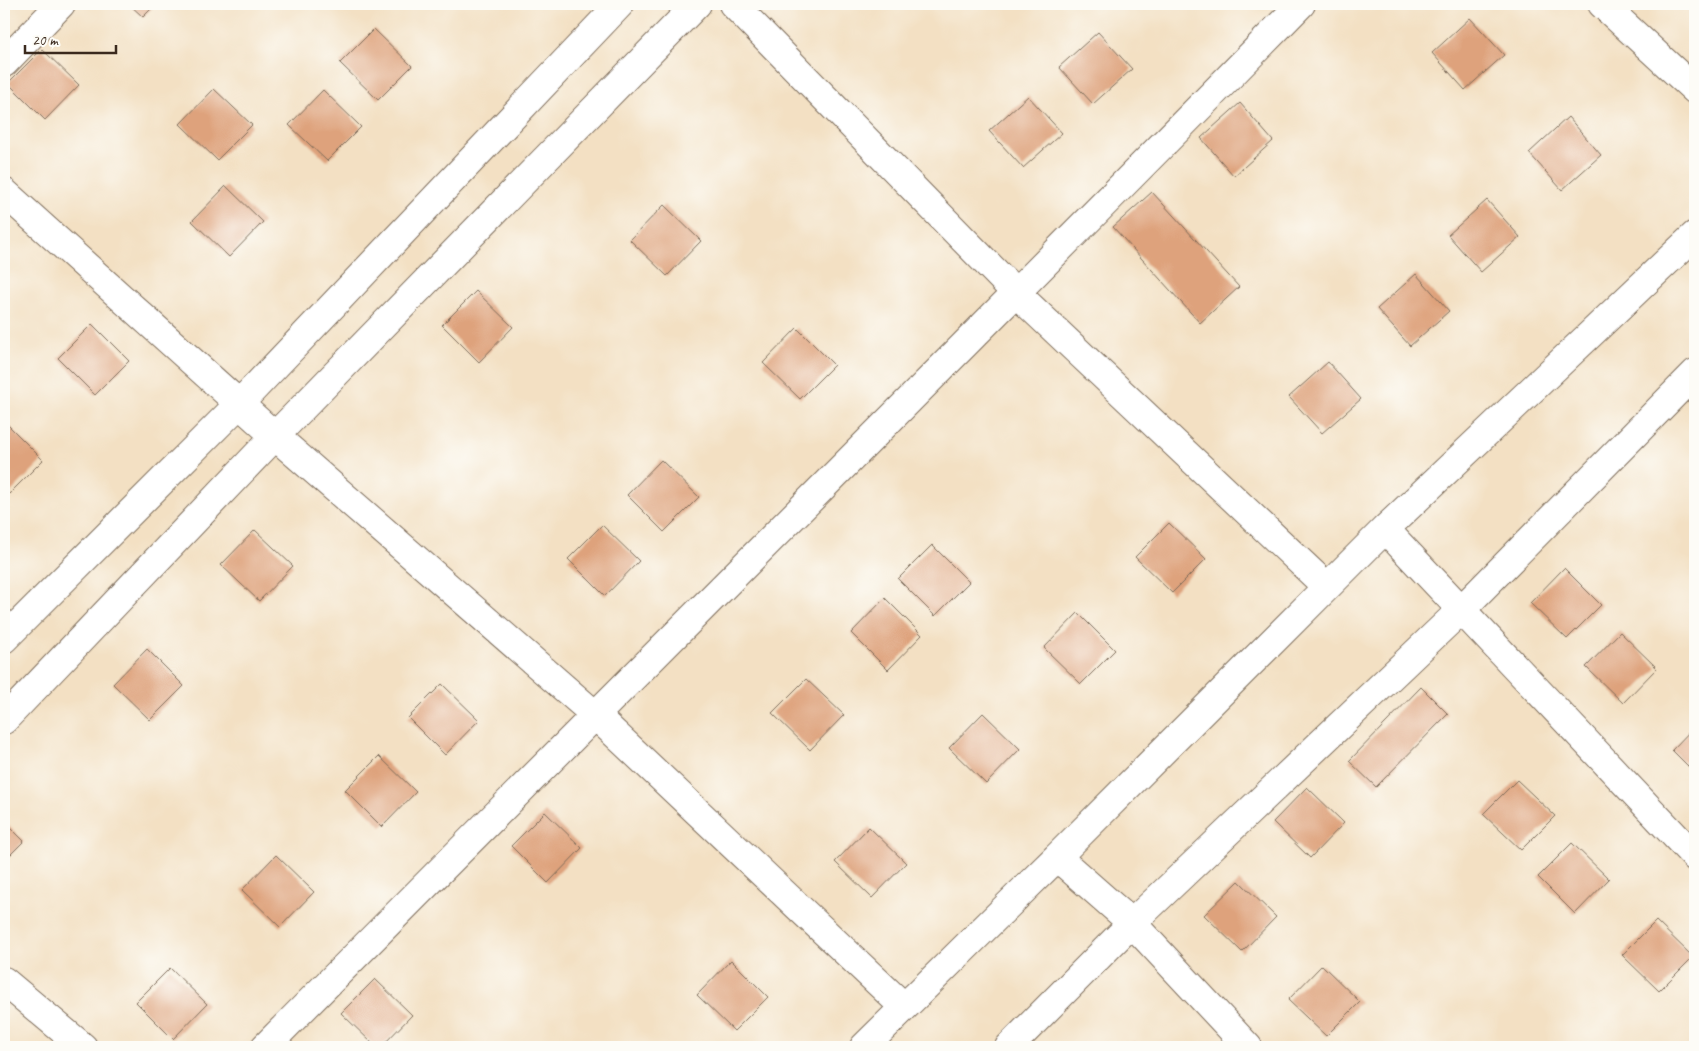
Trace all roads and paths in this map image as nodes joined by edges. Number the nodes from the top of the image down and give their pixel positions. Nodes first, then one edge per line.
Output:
1 (61, 4) edge
2 (620, 4) edge
3 (697, 4) edge
4 (733, 4) edge
5 (1301, 4) edge
6 (1602, 4) edge
7 (4, 63) edge
8 (1695, 90) edge
9 (4, 192) edge
10 (1695, 235) edge
11 (1018, 294) junction
12 (1695, 373) edge
13 (239, 404) junction
14 (275, 436) junction
15 (1385, 528) junction
16 (1328, 586) junction
17 (1460, 610) junction
18 (4, 639) edge
19 (594, 714) junction
20 (4, 720) edge
21 (1057, 857) junction
22 (1695, 857) edge
23 (1132, 923) junction
24 (4, 981) edge
25 (903, 1006) junction
26 (83, 1047) edge
27 (265, 1047) edge
28 (864, 1047) edge
29 (1009, 1047) edge
30 (1248, 1047) edge

1 - 7 street
2 - 13 street
3 - 14 street
4 - 11 street
5 - 11 street
6 - 8 street
9 - 13 street
10 - 15 street
11 - 16 street
11 - 19 street
12 - 17 street
13 - 14 street
13 - 18 street
14 - 19 street
14 - 20 street
15 - 16 street
15 - 17 street
16 - 21 street
17 - 22 street
17 - 23 street
19 - 25 street
19 - 27 street
21 - 23 street
21 - 25 street
23 - 29 street
23 - 30 street
24 - 26 street
25 - 28 street

